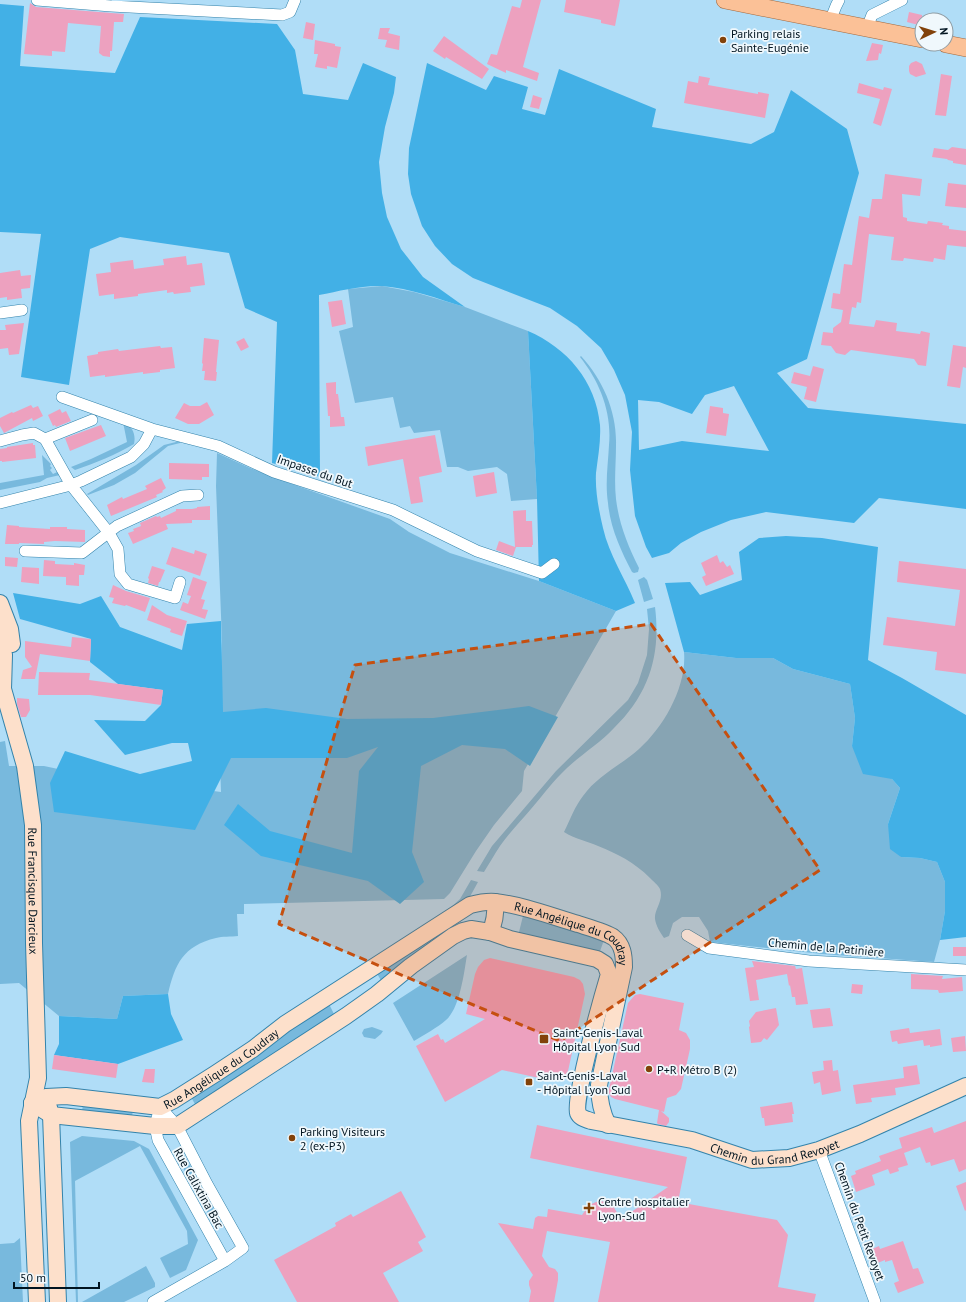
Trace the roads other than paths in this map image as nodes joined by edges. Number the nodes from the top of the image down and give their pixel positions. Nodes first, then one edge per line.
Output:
1 (37, 0) edge
2 (295, 0) edge
3 (725, 0) edge
4 (839, 0) edge
5 (902, 0) edge
6 (830, 21) junction
7 (867, 28) junction
8 (914, 37) edge
9 (954, 46) edge
10 (966, 48) edge
11 (22, 310) dead end
12 (0, 313) edge
13 (62, 397) dead end
14 (92, 420) dead end
15 (152, 429) junction
16 (45, 439) junction
17 (0, 441) edge
18 (71, 485) junction
19 (198, 495) dead end
20 (0, 502) edge
21 (109, 533) junction
22 (25, 551) dead end
23 (554, 564) dead end
24 (180, 582) dead end
25 (0, 603) edge
26 (0, 631) edge
27 (5, 689) edge
28 (495, 902) junction
29 (470, 905) junction
30 (471, 929) junction
31 (490, 932) junction
32 (687, 935) dead end
33 (966, 970) edge
34 (38, 1078) junction
35 (966, 1086) edge
36 (46, 1096) junction
37 (32, 1103) junction
38 (160, 1107) junction
39 (578, 1112) joint
40 (51, 1114) junction
41 (608, 1125) junction
42 (155, 1126) junction
43 (177, 1126) junction
44 (819, 1150) junction
45 (225, 1261) junction
46 (37, 1302) edge
47 (58, 1302) edge
48 (153, 1302) edge
49 (875, 1302) edge

1 - 2 street
3 - 6 main road
4 - 6 street
5 - 7 street
6 - 7 main road
7 - 8 main road
9 - 10 main road
11 - 12 street
13 - 15 street, Impasse du But
14 - 16 street
15 - 18 street
15 - 23 street, Impasse du But
16 - 17 street
16 - 18 street
18 - 20 street
18 - 21 street
19 - 21 street
21 - 22 street
21 - 24 street
25 - 27 street, Rue Francisque Darcieux
26 - 27 street, Rue Francisque Darcieux
27 - 34 street, Rue Francisque Darcieux
28 - 29 street, Rue Angélique du Coudray
28 - 31 street, Rue Angélique du Coudray
28 - 41 street, Rue Angélique du Coudray
29 - 30 street
29 - 38 street, Rue Angélique du Coudray
30 - 31 street, Rue Angélique du Coudray
30 - 43 street
31 - 39 street, Rue Angélique du Coudray
32 - 33 street, Chemin de la Patinière
34 - 36 street, Rue Francisque Darcieux
34 - 37 street, Rue Francisque Darcieux
35 - 44 street, Chemin du Grand Revoyet
36 - 37 street, Rue Angélique du Coudray
36 - 38 street, Rue Angélique du Coudray
36 - 40 street, Rue Francisque Darcieux
37 - 40 street, Rue Angélique du Coudray
37 - 46 street, Rue Francisque Darcieux
38 - 42 street
38 - 43 street, Rue Calixtina Bac
39 - 41 street, Chemin du Grand Revoyet
40 - 42 street, Rue Angélique du Coudray
40 - 47 street, Rue Francisque Darcieux
41 - 44 street, Chemin du Grand Revoyet
42 - 43 street, Rue Angélique du Coudray
42 - 45 street, Rue Calixtina Bac
43 - 45 street, Rue Calixtina Bac
44 - 49 street, Chemin du Petit Revoyet
45 - 48 street

